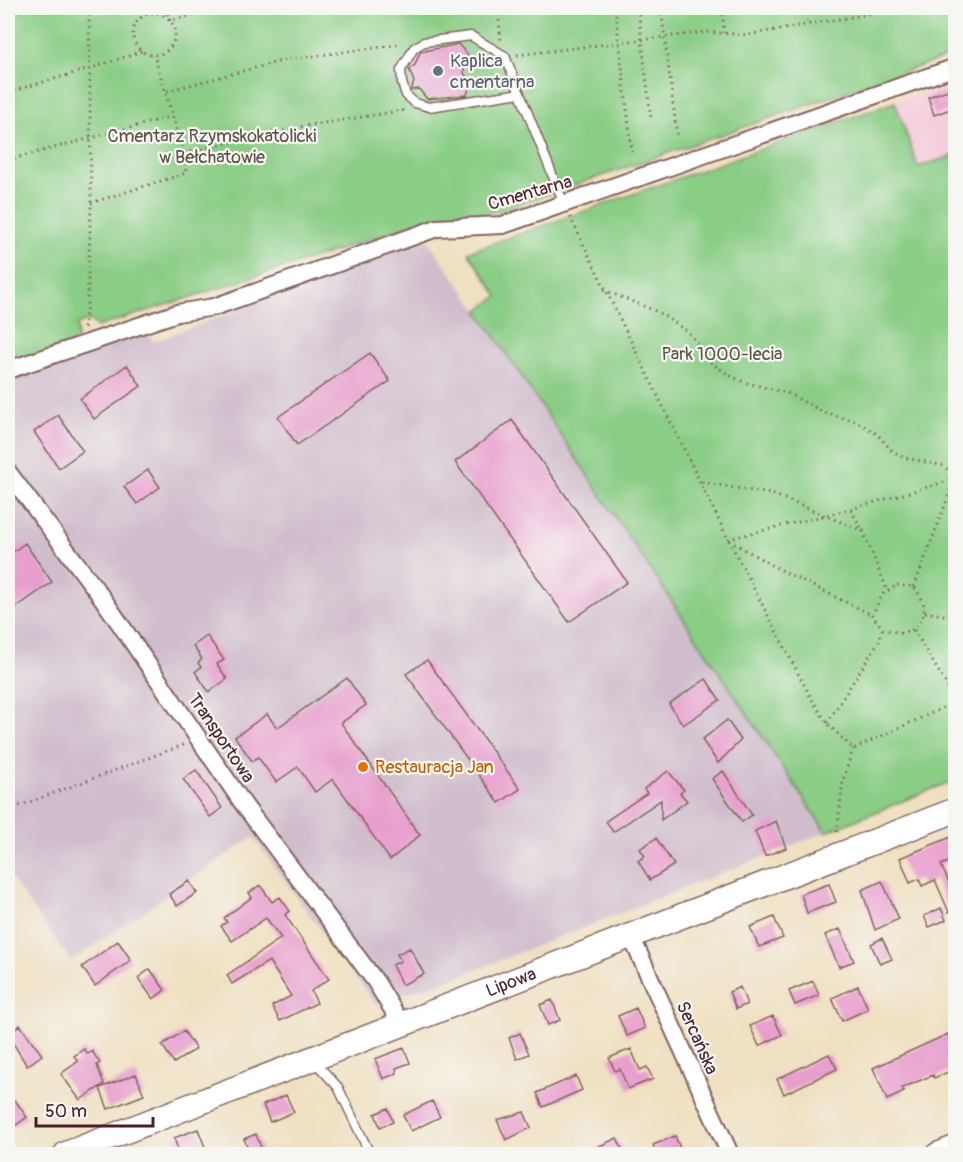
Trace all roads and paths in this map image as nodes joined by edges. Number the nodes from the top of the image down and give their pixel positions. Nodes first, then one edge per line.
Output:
1 (31, 8) edge
2 (89, 8) edge
3 (166, 8) edge
4 (217, 8) edge
5 (498, 8) edge
6 (615, 8) edge
7 (638, 8) edge
8 (661, 8) edge
9 (722, 8) edge
10 (806, 8) edge
11 (903, 8) edge
12 (8, 14) edge
13 (170, 21) junction
14 (807, 26) junction
15 (724, 33) junction
16 (663, 37) junction
17 (642, 40) junction
18 (424, 42) junction
19 (620, 43) junction
20 (142, 51) junction
21 (154, 55) junction
22 (506, 56) junction
23 (956, 67) edge
24 (89, 69) junction
25 (167, 91) junction
26 (8, 92) edge
27 (520, 93) junction
28 (429, 107) junction
29 (174, 116) junction
30 (651, 118) dead end
31 (677, 135) dead end
32 (90, 138) junction
33 (632, 152) dead end
34 (184, 153) junction
35 (8, 160) edge
36 (91, 203) junction
37 (564, 205) junction
38 (604, 290) junction
39 (83, 345) junction
40 (8, 370) edge
41 (8, 472) edge
42 (955, 480) edge
43 (702, 482) junction
44 (851, 509) junction
45 (863, 531) junction
46 (728, 539) junction
47 (914, 588) junction
48 (887, 590) junction
49 (926, 612) junction
50 (872, 615) junction
51 (956, 617) edge
52 (883, 629) junction
53 (914, 629) junction
54 (956, 701) edge
55 (827, 723) junction
56 (198, 739) junction
57 (853, 749) junction
58 (8, 810) edge
59 (956, 810) edge
60 (837, 832) dead end
61 (631, 936) junction
62 (402, 1025) junction
63 (312, 1060) junction
64 (956, 1141) edge
65 (66, 1155) edge
66 (370, 1155) edge
67 (730, 1155) edge
68 (933, 1155) edge

1 - 12 path
2 - 24 path
3 - 13 path
4 - 13 path
5 - 22 path
6 - 19 path
7 - 17 path
8 - 16 path
9 - 15 path
10 - 14 path
11 - 14 path
13 - 20 path
13 - 21 path
14 - 15 path
15 - 16 path
16 - 17 path
16 - 31 path
17 - 19 path
17 - 30 path
18 - 22 lane
18 - 25 path
18 - 28 lane
19 - 22 path
19 - 33 path
20 - 21 path
20 - 24 path
21 - 25 path
22 - 27 lane
23 - 37 street, Cmentarna
24 - 26 path
24 - 32 path
25 - 29 path
27 - 28 lane
27 - 37 lane
28 - 34 path
29 - 32 path
29 - 34 path
32 - 35 path
32 - 36 path
34 - 36 path
36 - 39 path
37 - 38 path
37 - 39 street, Cmentarna
38 - 42 path
38 - 43 path
39 - 40 street, Cmentarna
41 - 56 street, Transportowa
42 - 44 path
42 - 47 path
43 - 45 path
43 - 46 path
44 - 45 path
44 - 46 path
45 - 48 path
46 - 50 path
46 - 55 path
47 - 48 path
47 - 49 path
48 - 50 path
49 - 51 path
49 - 53 path
50 - 52 path
52 - 53 path
52 - 55 path
53 - 54 path
54 - 57 path
55 - 57 path
56 - 58 path
56 - 62 street, Transportowa
57 - 60 path
59 - 61 main road, Lipowa
61 - 62 main road, Lipowa
61 - 67 street, Sercańska
62 - 63 main road, Lipowa
63 - 65 main road, Lipowa
63 - 66 lane
64 - 68 street

